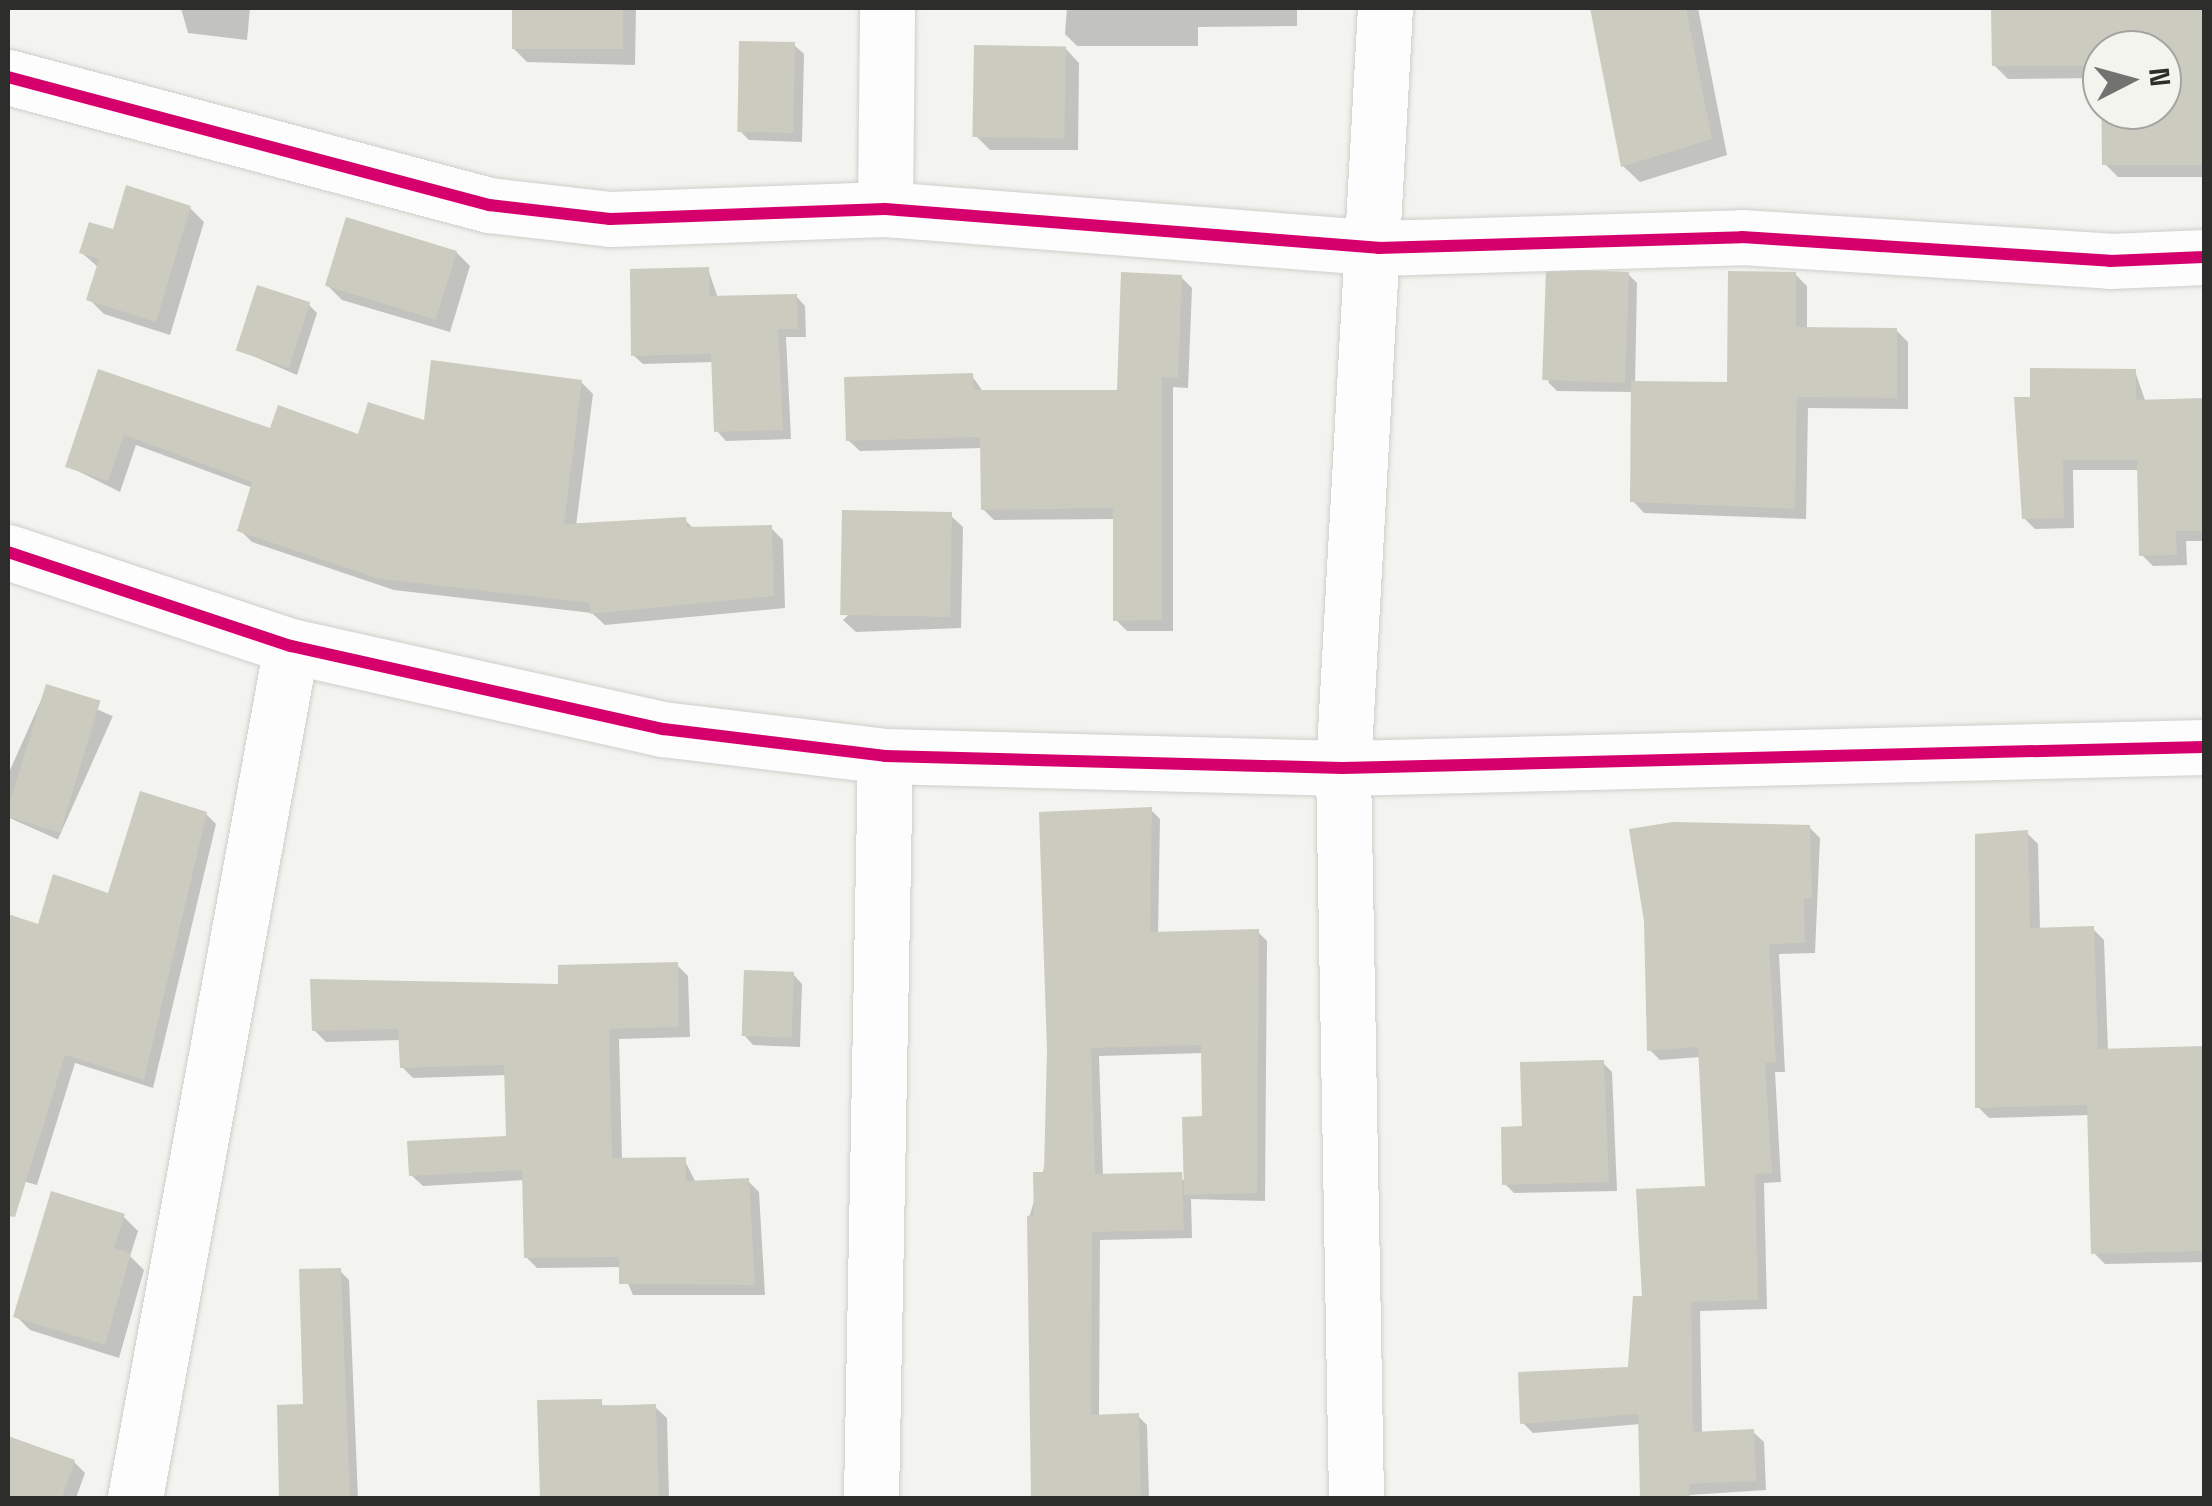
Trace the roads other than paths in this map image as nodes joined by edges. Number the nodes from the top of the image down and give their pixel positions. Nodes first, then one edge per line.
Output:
1 (887, 8) edge
2 (1385, 8) edge
3 (8, 76) edge
4 (886, 210) junction
5 (1378, 248) junction
6 (2204, 258) edge
7 (8, 552) edge
8 (291, 646) junction
9 (2204, 747) edge
10 (885, 756) junction
11 (1343, 768) junction
12 (135, 1498) edge
13 (871, 1498) edge
14 (1356, 1498) edge

1 - 4 street
2 - 5 street
3 - 4 street
4 - 5 street
5 - 6 street
5 - 11 street
7 - 8 street
8 - 10 street
8 - 12 street
9 - 11 street
10 - 11 street
10 - 13 street
11 - 14 street

